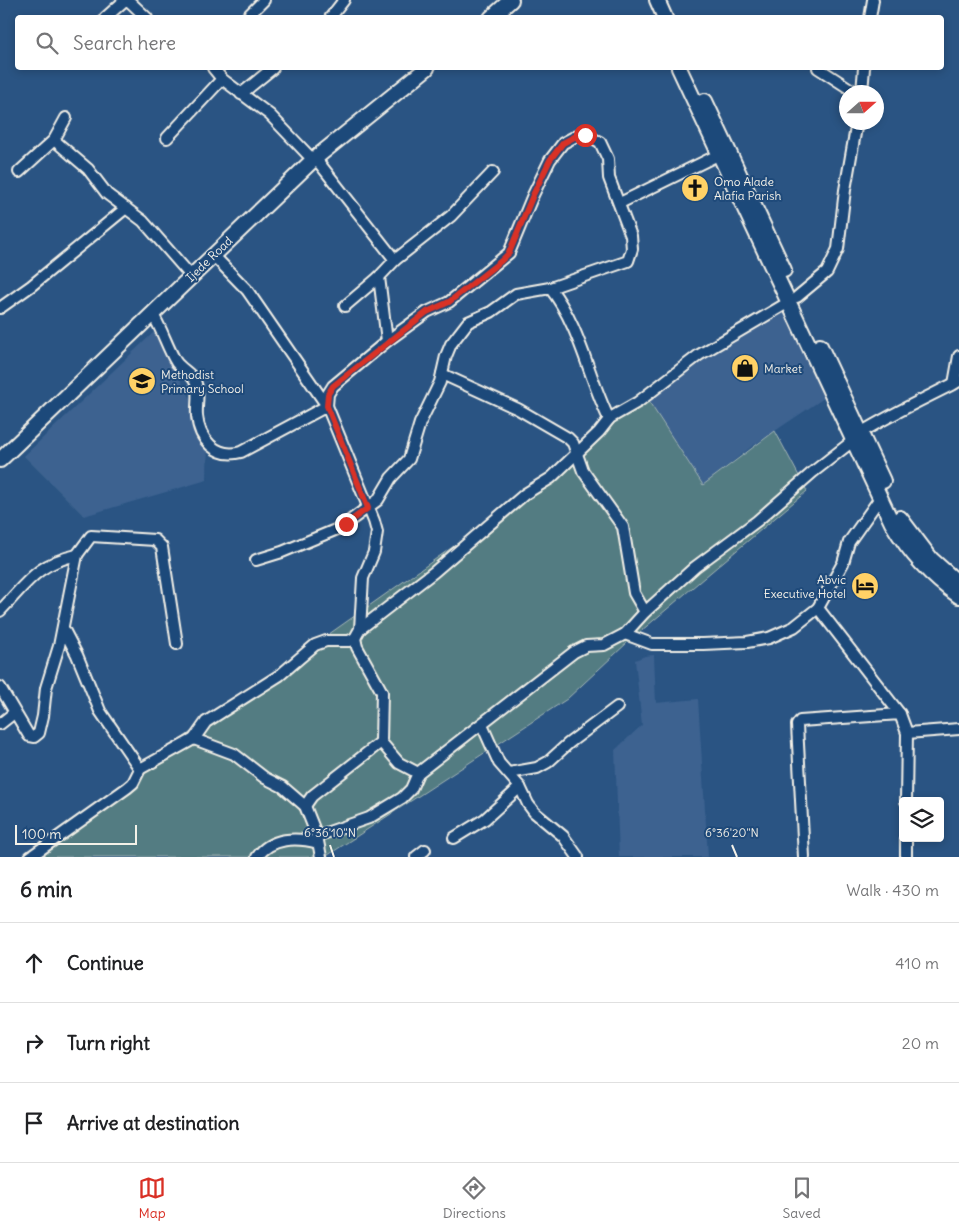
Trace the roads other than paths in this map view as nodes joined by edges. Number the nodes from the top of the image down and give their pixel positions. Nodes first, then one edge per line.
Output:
1 (264, 0) edge
2 (344, 0) edge
3 (511, 0) edge
4 (648, 0) edge
5 (657, 0) edge
6 (873, 0) edge
7 (108, 15) edge
8 (144, 15) edge
9 (249, 15) edge
10 (332, 15) edge
11 (494, 15) edge
12 (655, 15) edge
13 (664, 15) edge
14 (870, 15) edge
15 (215, 70) edge
16 (271, 70) edge
17 (424, 70) edge
18 (680, 70) edge
19 (690, 70) edge
20 (821, 70) edge
21 (864, 70) edge
22 (222, 79) junction
23 (844, 85) edge
24 (863, 85) edge
25 (241, 94) junction
26 (66, 118) dead end
27 (856, 130) edge
28 (166, 138) dead end
29 (54, 140) junction
30 (720, 154) junction
31 (312, 160) junction
32 (20, 172) dead end
33 (493, 172) dead end
34 (620, 203) junction
35 (126, 208) junction
36 (213, 255) junction
37 (395, 260) junction
38 (191, 276) junction
39 (379, 277) junction
40 (550, 288) junction
41 (793, 300) junction
42 (345, 306) dead end
43 (0, 308) edge
44 (152, 313) junction
45 (387, 341) junction
46 (959, 356) edge
47 (442, 374) junction
48 (956, 382) edge
49 (327, 406) junction
50 (609, 419) junction
51 (858, 436) junction
52 (577, 454) junction
53 (0, 460) edge
54 (880, 498) junction
55 (368, 508) junction
56 (76, 555) junction
57 (256, 560) dead end
58 (959, 584) edge
59 (959, 596) edge
60 (818, 608) junction
61 (0, 611) edge
62 (645, 612) junction
63 (63, 628) junction
64 (626, 634) junction
65 (355, 638) junction
66 (177, 644) dead end
67 (0, 687) edge
68 (617, 707) dead end
69 (14, 713) junction
70 (900, 714) junction
71 (0, 724) edge
72 (482, 725) junction
73 (959, 729) edge
74 (907, 732) junction
75 (194, 738) junction
76 (381, 742) junction
77 (140, 769) junction
78 (418, 773) junction
79 (509, 773) junction
80 (520, 787) junction
81 (906, 797) edge
82 (305, 806) junction
83 (454, 838) dead end
84 (318, 839) junction
85 (906, 842) edge
86 (425, 850) dead end
87 (30, 857) edge
88 (257, 857) edge
89 (321, 857) edge
90 (416, 857) edge
91 (578, 857) edge
92 (804, 857) edge
93 (906, 857) edge

1 - 9 street
2 - 10 street
3 - 11 main road
4 - 12 main road
5 - 13 main road
6 - 14 street
7 - 8 street
15 - 22 street
16 - 25 street
17 - 31 main road, Ijede Road
18 - 30 main road
19 - 41 main road
20 - 23 street
21 - 24 street
22 - 25 street
22 - 28 street
25 - 31 street
26 - 29 street
27 - 41 street
29 - 32 street
29 - 35 street
30 - 34 street
30 - 41 main road
31 - 36 main road, Ijede Road
31 - 37 street
33 - 37 street
34 - 40 street
34 - 45 street
35 - 38 street
35 - 43 street
36 - 38 main road, Ijede Road
36 - 49 street
37 - 39 street
38 - 44 main road, Ijede Road
39 - 42 street
39 - 45 street
40 - 47 street
40 - 50 street
41 - 50 street
41 - 51 main road
44 - 49 street
44 - 53 main road, Ijede Road
45 - 49 street
46 - 48 street
47 - 52 street
47 - 55 street
48 - 51 street
49 - 55 street
50 - 52 street
51 - 54 main road
51 - 58 main road
51 - 62 street
52 - 62 street
52 - 65 street
54 - 59 main road
54 - 60 street
55 - 57 street
55 - 65 street
56 - 61 street
56 - 63 street
56 - 66 street
60 - 64 street
60 - 70 street
62 - 64 street
63 - 69 street
63 - 77 street
64 - 72 street
65 - 75 street
65 - 76 street
67 - 69 street
68 - 79 street
69 - 71 street
70 - 74 street
70 - 92 street
72 - 78 street
72 - 79 street
73 - 74 street
74 - 81 street
75 - 77 street
75 - 82 street
76 - 78 street
76 - 82 street
77 - 87 street
78 - 84 street
79 - 80 street
80 - 83 street
80 - 91 street
82 - 84 street
84 - 88 street
84 - 89 street
85 - 93 street
86 - 90 street

